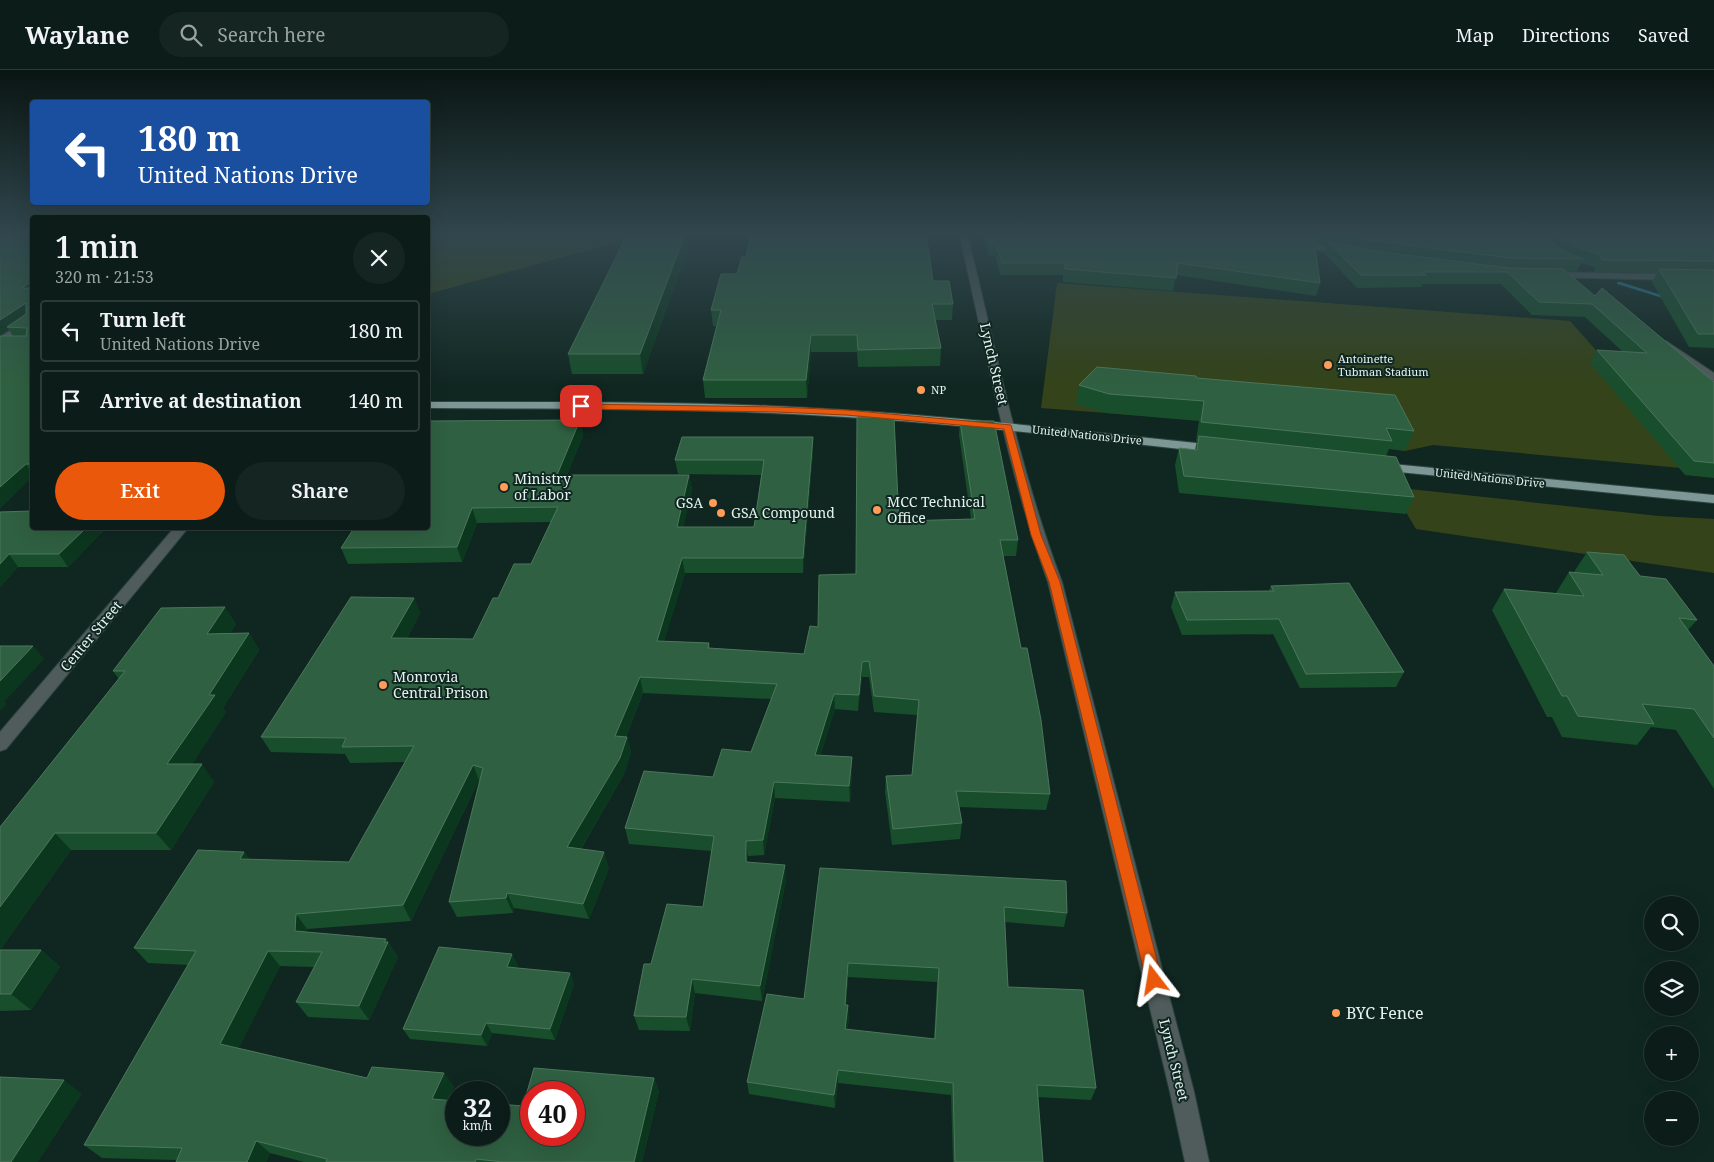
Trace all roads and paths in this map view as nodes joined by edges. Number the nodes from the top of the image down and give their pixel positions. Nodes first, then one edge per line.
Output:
1 (975, 284) edge
2 (30, 320) edge
3 (1655, 336) edge
4 (0, 342) edge
5 (16, 343) edge
6 (1714, 378) edge
7 (430, 405) edge
8 (1008, 427) junction
9 (1224, 450) edge
10 (1372, 466) edge
11 (1714, 499) edge
12 (179, 530) edge
13 (0, 744) edge
14 (1197, 1162) edge

1 - 8 street, Lynch Street
2 - 4 street
3 - 6 street
4 - 5 main road
7 - 8 main road, United Nations Drive
8 - 9 main road, United Nations Drive
8 - 14 street, Lynch Street
10 - 11 main road, United Nations Drive
12 - 13 street, Center Street

